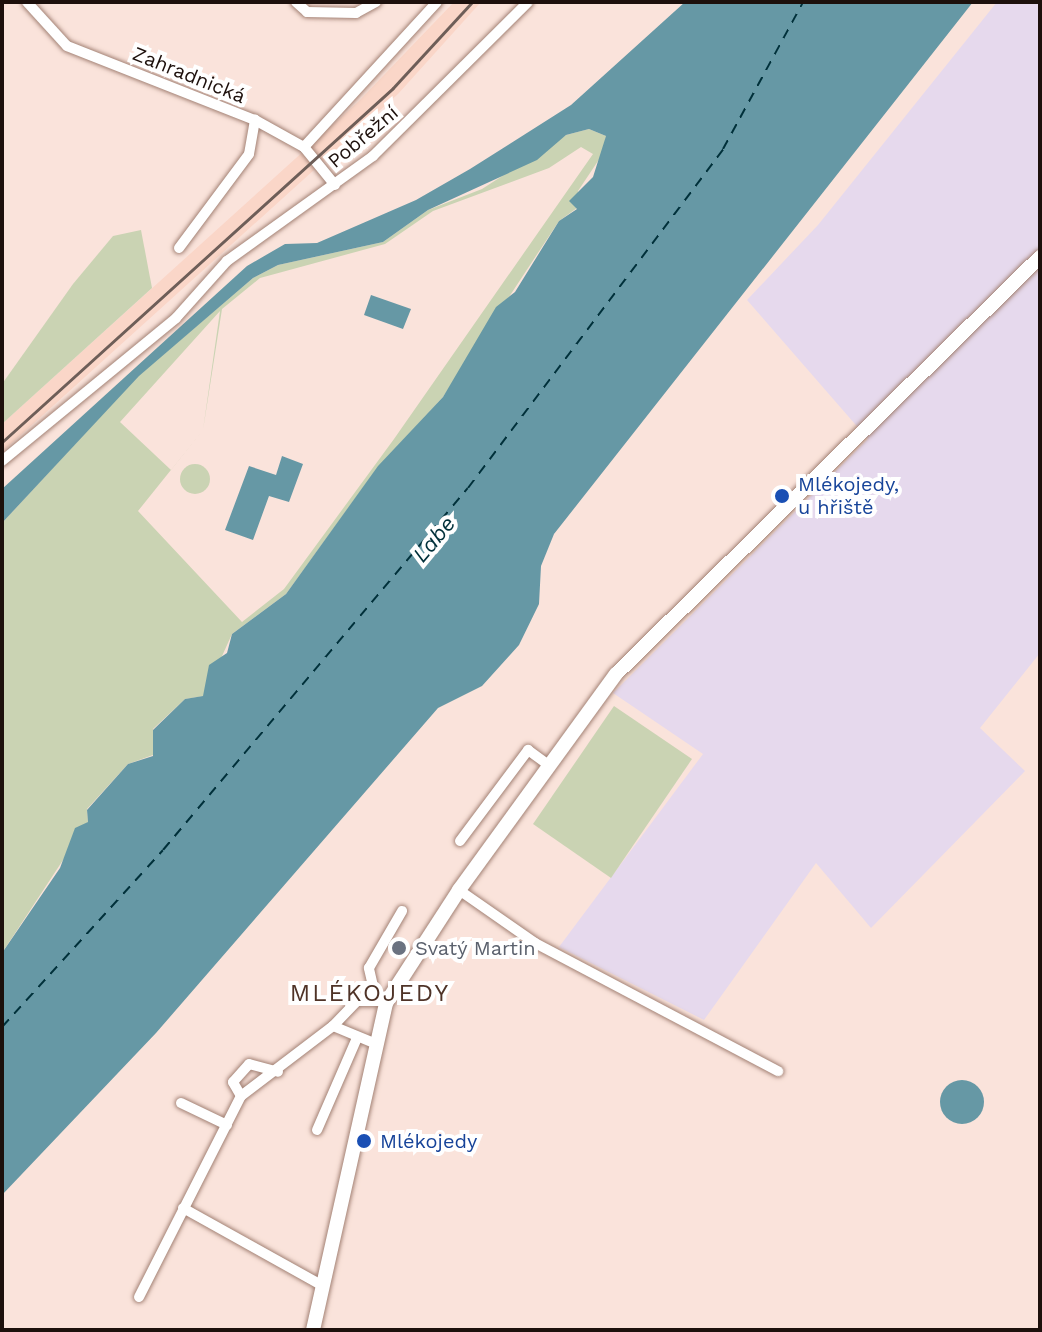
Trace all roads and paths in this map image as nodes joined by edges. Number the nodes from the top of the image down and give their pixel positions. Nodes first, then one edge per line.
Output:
1 (27, 2) edge
2 (296, 2) edge
3 (376, 2) edge
4 (437, 2) edge
5 (528, 2) edge
6 (255, 120) junction
7 (304, 147) junction
8 (335, 185) junction
9 (179, 248) dead end
10 (1040, 257) edge
11 (2, 461) edge
12 (546, 763) junction
13 (460, 841) dead end
14 (459, 890) junction
15 (402, 911) dead end
16 (381, 1001) junction
17 (333, 1026) junction
18 (357, 1038) junction
19 (374, 1043) junction
20 (778, 1071) dead end
21 (278, 1072) junction
22 (241, 1096) junction
23 (181, 1103) dead end
24 (227, 1125) junction
25 (317, 1130) dead end
26 (183, 1208) junction
27 (323, 1286) junction
28 (139, 1297) dead end
29 (313, 1330) edge

1 - 6 street, Zahradnická
2 - 3 street
4 - 7 street
5 - 8 street, Pobřežní
6 - 7 street, Zahradnická
6 - 9 street
7 - 8 street, Zahradnická
8 - 11 street, Pobřežní
10 - 12 street
12 - 13 street
12 - 14 street
14 - 16 street
14 - 20 street
15 - 16 street
16 - 17 street
16 - 19 street
17 - 18 street
17 - 21 street
18 - 19 street
18 - 25 street
19 - 27 street
21 - 22 street
21 - 22 street
22 - 24 street
23 - 24 street
24 - 26 street
26 - 27 street
26 - 28 street
27 - 29 street

